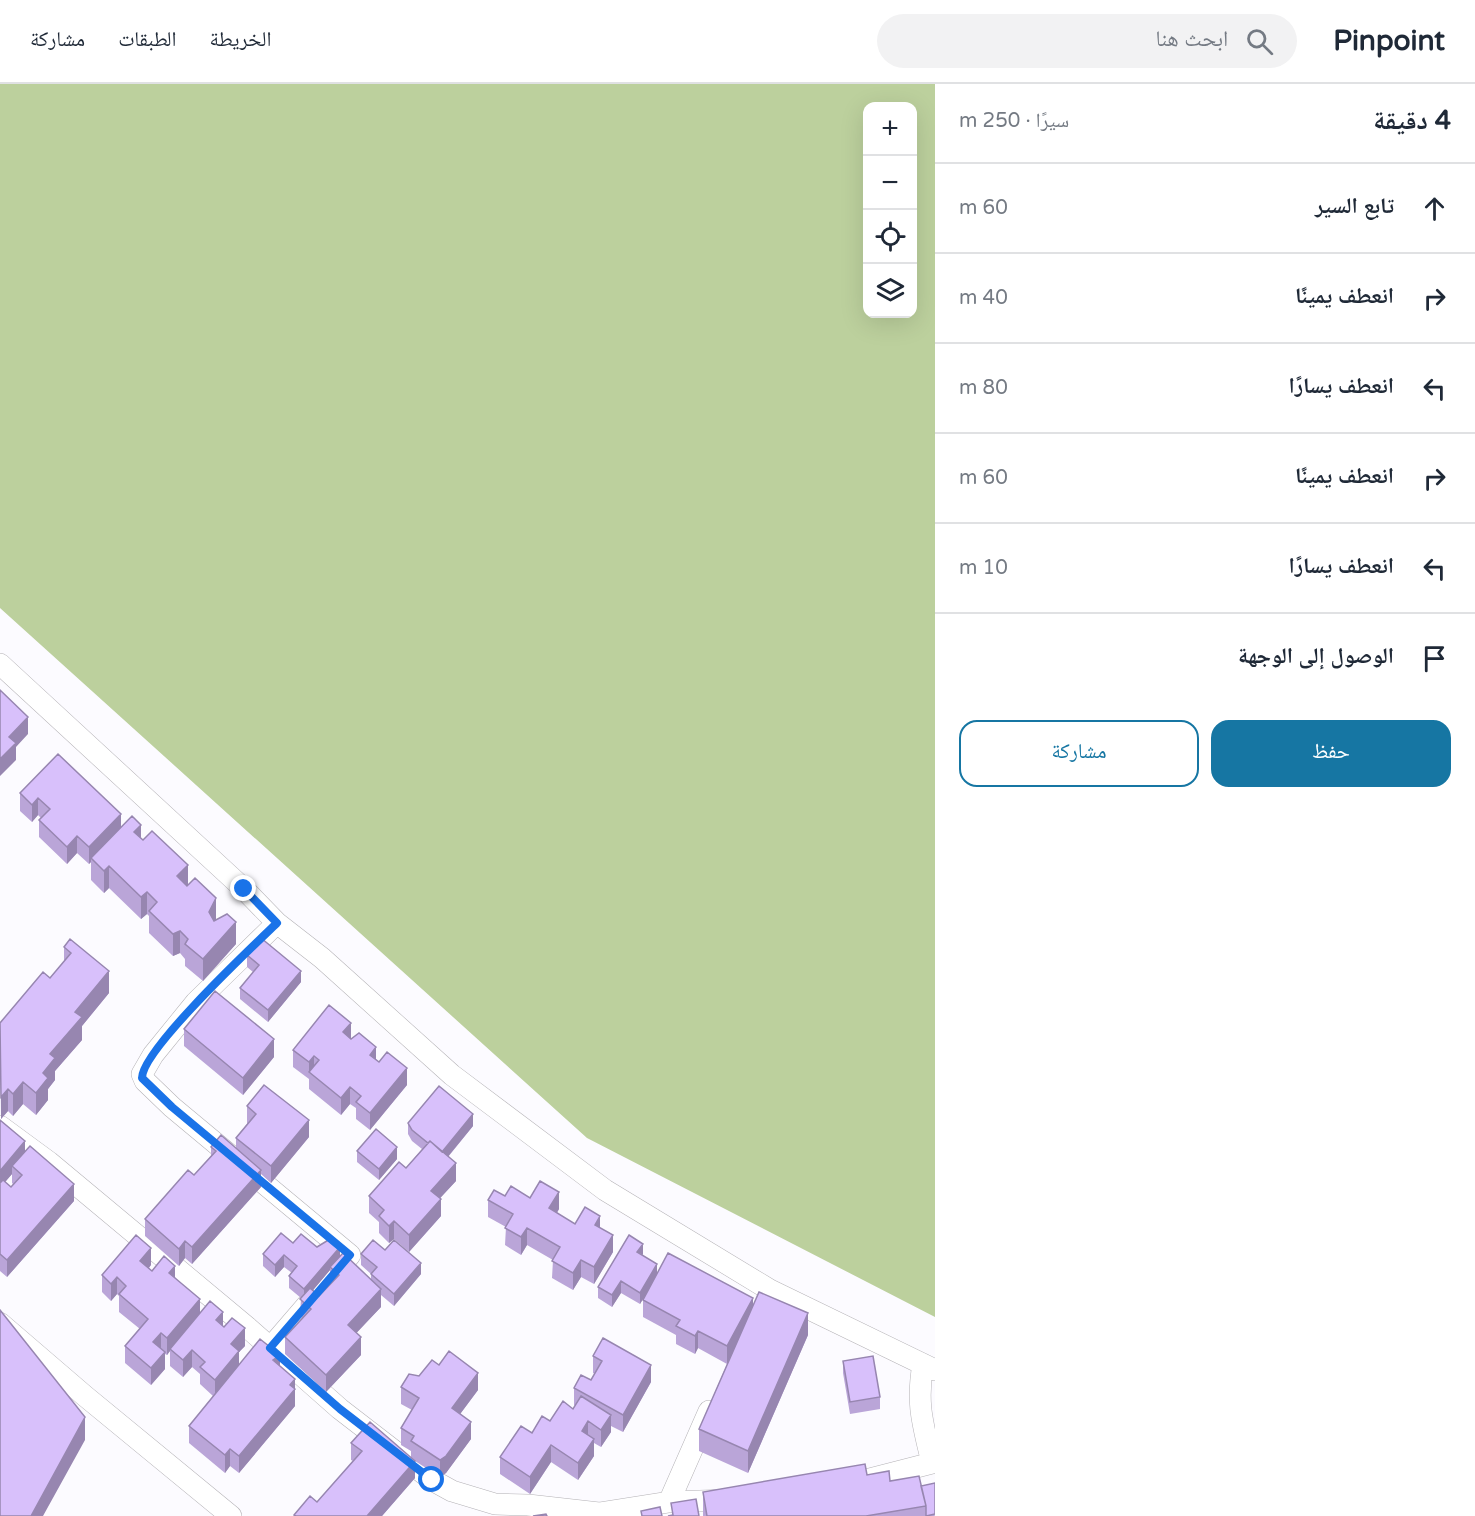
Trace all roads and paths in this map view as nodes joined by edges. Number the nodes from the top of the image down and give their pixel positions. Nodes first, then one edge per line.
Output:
1 (0, 663) edge
2 (277, 923) junction
3 (0, 1126) edge
4 (220, 1148) junction
5 (206, 1164) edge
6 (153, 1221) edge
7 (138, 1237) junction
8 (0, 1323) edge
9 (270, 1348) junction
10 (35, 1354) junction
11 (929, 1367) edge
12 (17, 1371) edge
13 (709, 1410) edge
14 (934, 1463) edge
15 (837, 1487) edge
16 (749, 1498) edge
17 (669, 1503) junction
18 (231, 1516) edge

1 - 2 street
2 - 4 street
2 - 11 street
3 - 7 street
4 - 5 street
4 - 9 street
6 - 7 street
7 - 9 street
8 - 10 street
9 - 17 street
10 - 12 street
10 - 18 street
11 - 14 street
13 - 17 street
14 - 15 street
16 - 17 street

